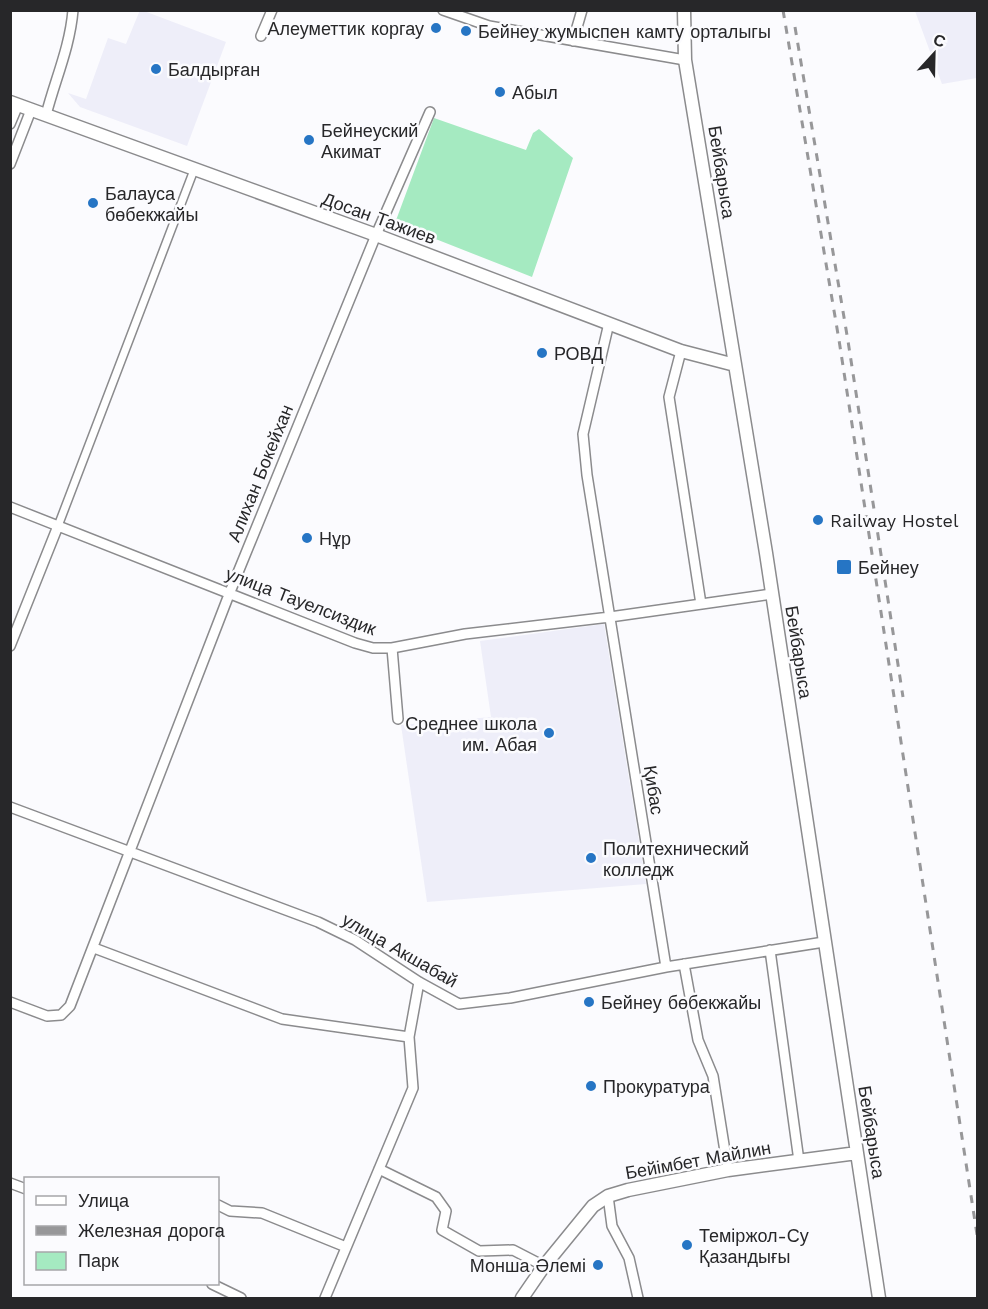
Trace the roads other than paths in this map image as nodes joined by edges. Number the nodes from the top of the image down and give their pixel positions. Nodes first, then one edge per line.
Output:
1 (73, 10) edge
2 (272, 10) edge
3 (443, 10) edge
4 (582, 10) edge
5 (684, 10) edge
6 (261, 36) dead end
7 (573, 41) junction
8 (685, 60) junction
9 (14, 104) edge
10 (32, 110) junction
11 (430, 112) dead end
12 (46, 115) junction
13 (10, 124) edge
14 (10, 164) edge
15 (194, 170) junction
16 (376, 235) junction
17 (609, 324) junction
18 (681, 351) junction
19 (735, 365) junction
20 (10, 507) edge
21 (58, 526) junction
22 (230, 592) junction
23 (772, 594) junction
24 (701, 604) junction
25 (610, 617) junction
26 (10, 646) edge
27 (392, 648) junction
28 (398, 719) dead end
29 (10, 807) edge
30 (130, 851) junction
31 (824, 942) junction
32 (94, 948) junction
33 (770, 950) junction
34 (684, 964) junction
35 (666, 967) junction
36 (419, 982) junction
37 (10, 1002) edge
38 (409, 1037) junction
39 (856, 1153) junction
40 (799, 1161) junction
41 (379, 1169) junction
42 (728, 1170) junction
43 (10, 1183) edge
44 (24, 1189) edge
45 (608, 1196) junction
46 (219, 1206) edge
47 (346, 1247) junction
48 (544, 1266) junction
49 (214, 1285) edge
50 (241, 1299) edge
51 (325, 1299) edge
52 (522, 1299) edge
53 (638, 1299) edge
54 (879, 1299) edge

1 - 12 street
2 - 6 street
3 - 7 street
4 - 7 street
5 - 8 street, Бейбарыса
7 - 8 street
8 - 19 street, Бейбарыса
9 - 10 street, Досан Тажиев
9 - 13 street
10 - 12 street, Досан Тажиев
10 - 14 street
11 - 16 street, Алихан Бокейхан
12 - 15 street, Досан Тажиев
15 - 16 street, Досан Тажиев
15 - 21 street
16 - 17 street, Досан Тажиев
16 - 22 street, Алихан Бокейхан
17 - 18 street, Досан Тажиев
17 - 25 street, Қибас
18 - 19 street, Досан Тажиев
18 - 24 street
19 - 23 street, Бейбарыса
20 - 21 street, улица Тауелсиздик
21 - 22 street, улица Тауелсиздик
21 - 26 street
22 - 27 street, улица Тауелсиздик
22 - 30 street, Алихан Бокейхан
23 - 24 street, улица Тауелсиздик
23 - 31 street, Бейбарыса
24 - 25 street, улица Тауелсиздик
25 - 27 street, улица Тауелсиздик
25 - 35 street, Қибас
27 - 28 street
29 - 30 street, улица Акшабай
30 - 32 street, Алихан Бокейхан
30 - 36 street, улица Акшабай
31 - 33 street, улица Акшабай
31 - 39 street, Бейбарыса
32 - 37 street, Алихан Бокейхан
32 - 38 street
33 - 34 street, улица Акшабай
33 - 40 street
34 - 35 street, улица Акшабай
34 - 42 street
35 - 36 street, улица Акшабай
36 - 38 street
38 - 41 street
39 - 40 street, Бейімбет Майлин
39 - 54 street, Бейбарыса
40 - 42 street, Бейімбет Майлин
41 - 47 street
41 - 48 street
42 - 45 street, Бейімбет Майлин
43 - 44 street
45 - 48 street, Бейімбет Майлин
45 - 53 street
46 - 47 street
47 - 51 street
48 - 52 street, Бейімбет Майлин
49 - 50 street

